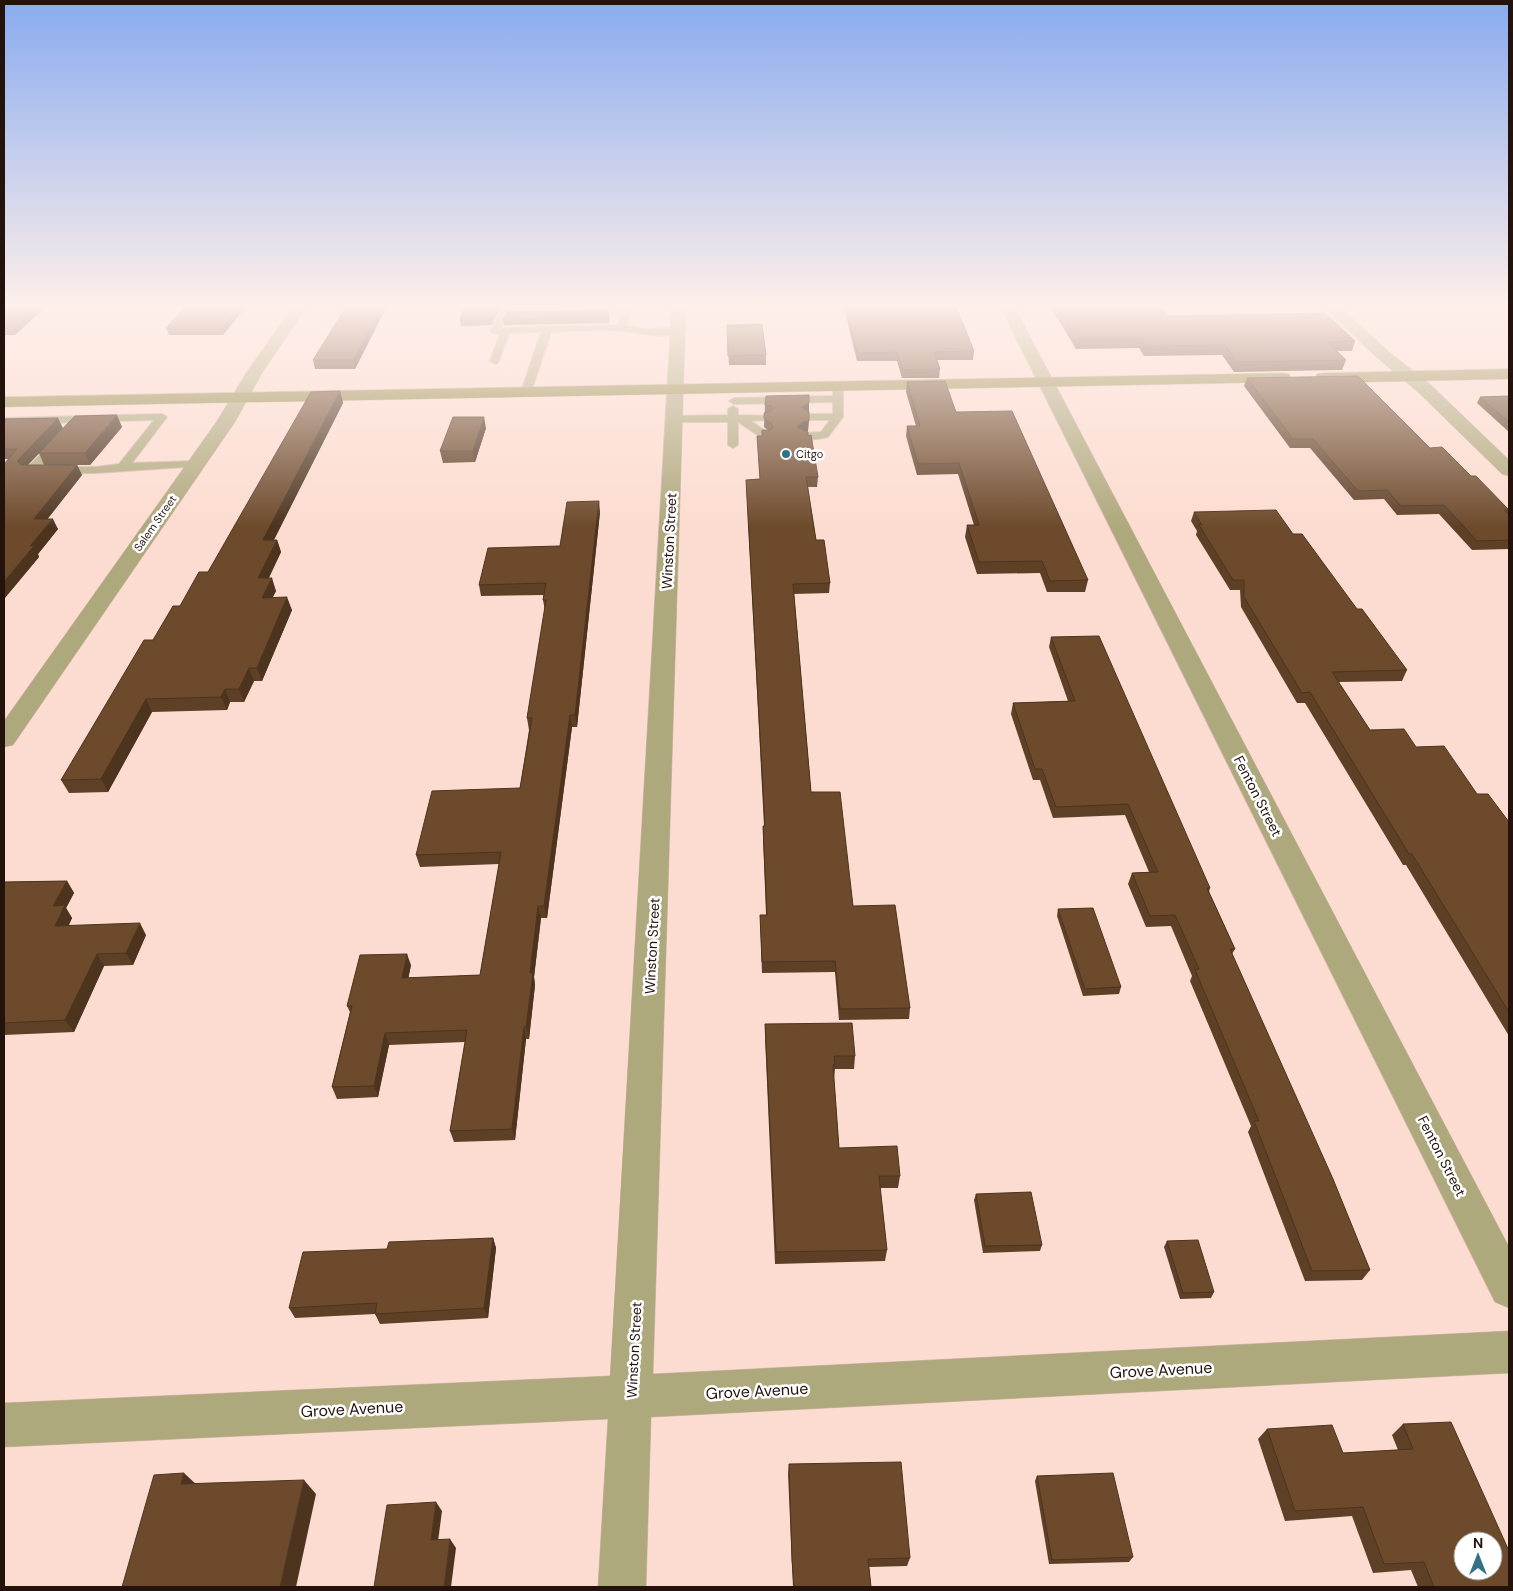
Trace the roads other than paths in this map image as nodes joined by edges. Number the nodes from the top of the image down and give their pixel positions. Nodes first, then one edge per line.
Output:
1 (251, 378) edge
2 (531, 378) edge
3 (676, 378) edge
4 (1045, 378) edge
5 (1293, 378) edge
6 (1411, 378) edge
7 (1048, 383) junction
8 (526, 392) junction
9 (838, 393) junction
10 (734, 395) junction
11 (241, 397) junction
12 (99, 400) junction
13 (4, 402) edge
14 (675, 404) junction
15 (765, 418) edge
16 (809, 418) edge
17 (838, 418) junction
18 (79, 419) junction
19 (737, 419) junction
20 (4, 421) edge
21 (766, 436) edge
22 (804, 436) edge
23 (733, 445) dead end
24 (196, 464) junction
25 (123, 467) junction
26 (1509, 470) edge
27 (4, 739) edge
28 (1509, 1288) edge
29 (1509, 1352) edge
30 (631, 1396) junction
31 (4, 1425) edge
32 (622, 1587) edge

1 - 11 street, Salem Street
2 - 8 lane
3 - 14 street, Winston Street
4 - 7 street, Fenton Street
5 - 7 main road
6 - 26 street
7 - 9 main road
7 - 28 street, Fenton Street
8 - 11 main road
8 - 14 main road
9 - 10 main road
9 - 17 lane
10 - 14 main road
10 - 19 lane
11 - 12 main road
11 - 24 street, Salem Street
12 - 13 main road
12 - 18 lane
14 - 19 lane
14 - 30 street, Winston Street
15 - 19 lane
16 - 17 lane
17 - 22 lane
18 - 20 lane
18 - 25 lane
18 - 25 lane
19 - 21 lane
19 - 23 lane
24 - 25 lane
24 - 27 street, Salem Street
29 - 30 street, Grove Avenue
30 - 31 street, Grove Avenue
30 - 32 street, Winston Street

